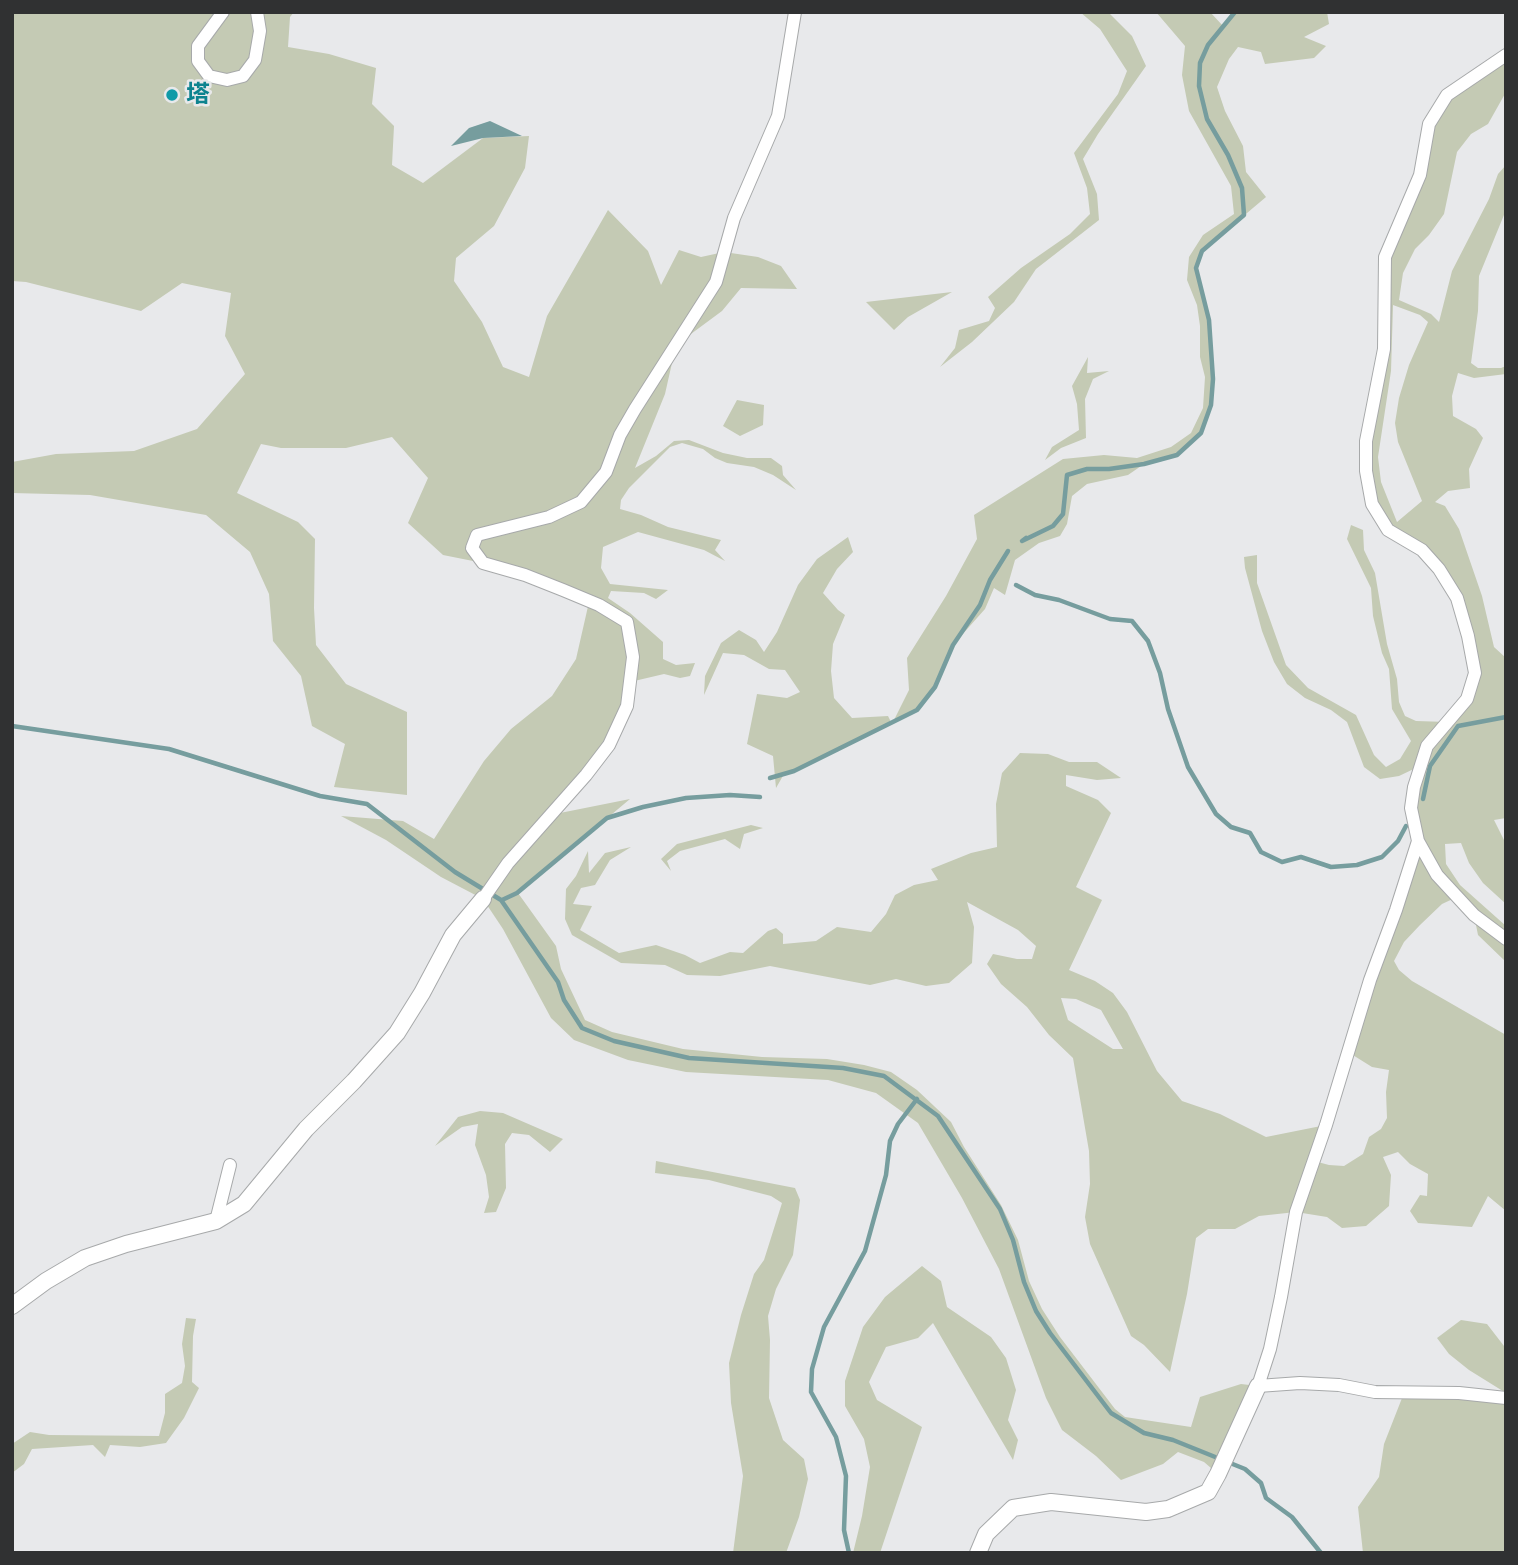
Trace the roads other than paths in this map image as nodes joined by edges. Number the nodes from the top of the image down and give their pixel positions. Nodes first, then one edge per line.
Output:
1 (223, 12) edge
2 (257, 12) edge
3 (795, 12) edge
4 (1506, 55) edge
5 (1418, 841) junction
6 (484, 898) joint
7 (1506, 939) edge
8 (230, 1165) dead end
9 (216, 1221) junction
10 (12, 1306) edge
11 (1258, 1385) junction
12 (1506, 1398) edge
13 (978, 1553) edge

1 - 2 street
3 - 6 street
4 - 5 street
5 - 7 street
5 - 11 street
6 - 9 street
8 - 9 street
9 - 10 street
11 - 12 street
11 - 13 street

